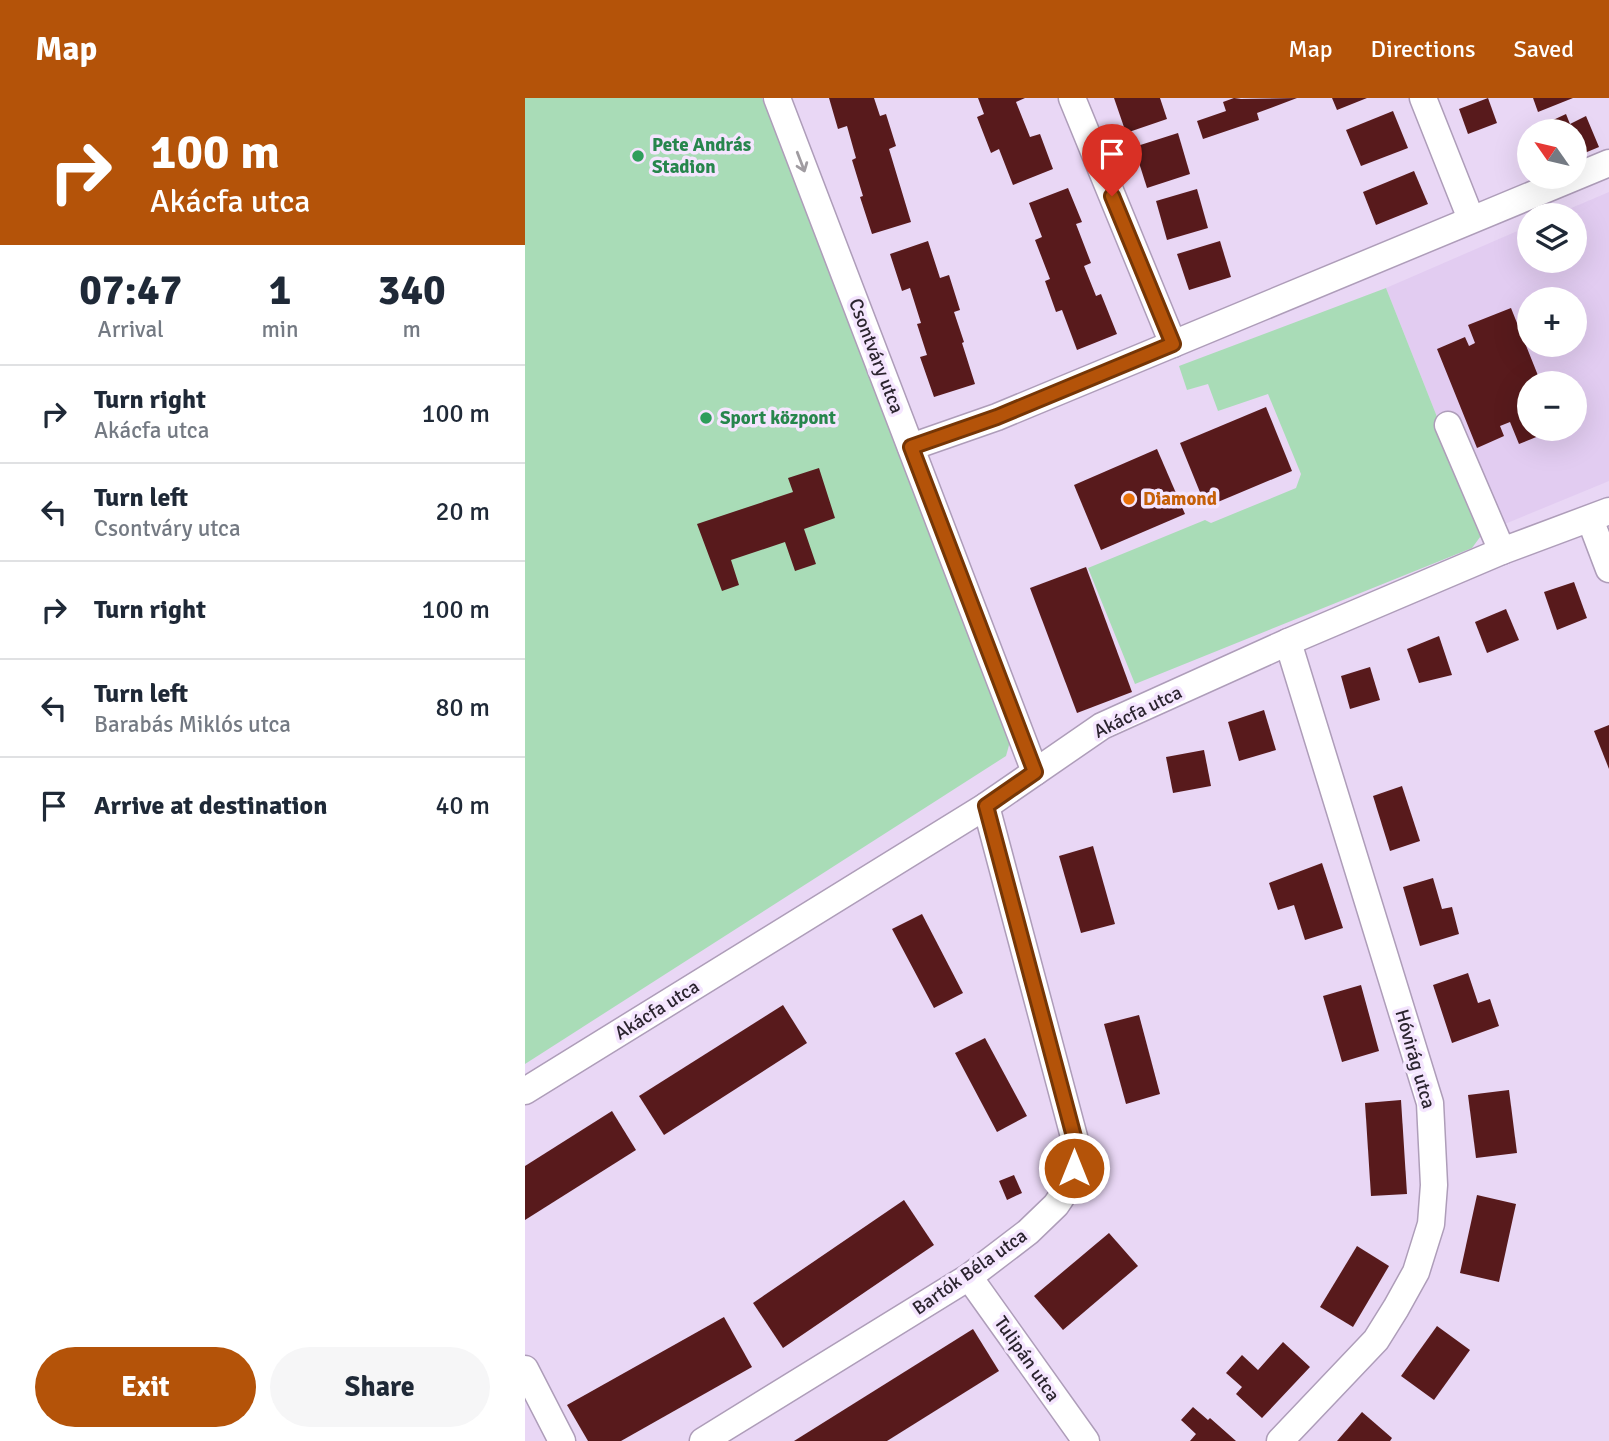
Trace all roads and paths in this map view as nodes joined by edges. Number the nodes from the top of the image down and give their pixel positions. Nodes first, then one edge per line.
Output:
1 (777, 98) edge
2 (1072, 98) edge
3 (1423, 98) edge
4 (1609, 163) edge
5 (1471, 219) junction
6 (1173, 344) junction
7 (1448, 425) dead end
8 (911, 447) junction
9 (1600, 515) edge
10 (1502, 551) junction
11 (1609, 569) edge
12 (1288, 642) junction
13 (1035, 772) junction
14 (986, 806) junction
15 (525, 1091) edge
16 (969, 1277) junction
17 (525, 1369) edge
18 (719, 1438) edge
19 (562, 1441) edge
20 (1086, 1441) edge
21 (1280, 1441) edge

1 -> 8 street, Csontváry utca
2 - 6 street
3 - 5 street
4 - 5 street
5 - 6 street
6 - 8 street
7 - 10 street
8 - 13 street, Csontváry utca
9 - 10 street, Akácfa utca
9 - 11 street
10 - 12 street, Akácfa utca
12 - 13 street, Akácfa utca
12 - 21 street, Hóvirág utca
13 - 14 street, Akácfa utca
14 - 15 street, Akácfa utca
14 - 16 street, Bartók Béla utca
16 - 18 street, Bartók Béla utca
16 - 20 street, Tulipán utca
17 - 19 street

